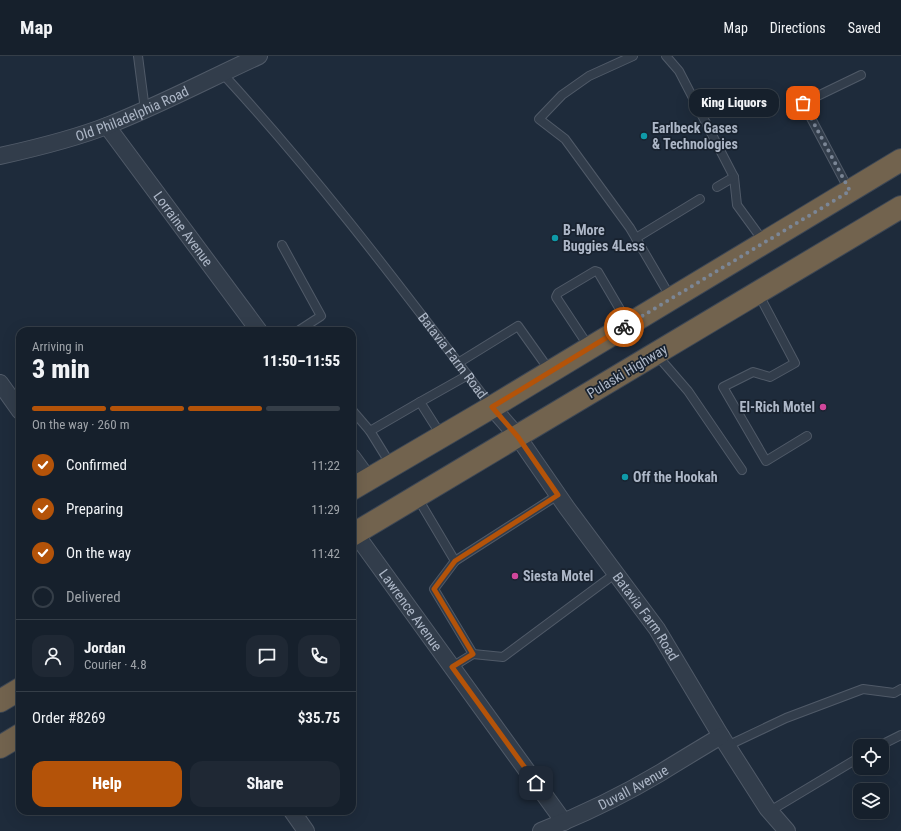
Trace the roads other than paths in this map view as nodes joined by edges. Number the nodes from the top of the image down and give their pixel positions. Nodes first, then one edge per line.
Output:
1 (138, 56) edge
2 (259, 56) edge
3 (634, 56) edge
4 (666, 56) edge
5 (222, 73) junction
6 (861, 75) dead end
7 (145, 110) junction
8 (107, 126) junction
9 (0, 156) edge
10 (901, 160) edge
11 (734, 177) junction
12 (717, 187) dead end
13 (850, 191) junction
14 (700, 198) dead end
15 (901, 207) edge
16 (636, 238) junction
17 (764, 242) junction
18 (282, 245) dead end
19 (758, 293) junction
20 (671, 298) junction
21 (629, 324) junction
22 (256, 327) edge
23 (304, 327) edge
24 (589, 347) junction
25 (656, 354) junction
26 (458, 363) junction
27 (550, 371) junction
28 (468, 375) junction
29 (0, 383) edge
30 (420, 402) junction
31 (16, 405) edge
32 (492, 407) junction
33 (356, 415) edge
34 (370, 431) junction
35 (442, 436) junction
36 (806, 436) dead end
37 (518, 437) junction
38 (391, 465) junction
39 (356, 470) edge
40 (742, 470) dead end
41 (360, 484) edge
42 (558, 495) junction
43 (418, 497) junction
44 (356, 533) edge
45 (356, 537) edge
46 (455, 561) junction
47 (616, 573) junction
48 (473, 654) junction
49 (452, 667) junction
50 (901, 689) edge
51 (16, 691) edge
52 (0, 701) edge
53 (901, 735) edge
54 (16, 737) edge
55 (724, 741) junction
56 (889, 741) edge
57 (0, 747) edge
58 (853, 761) edge
59 (770, 811) junction
60 (295, 815) edge
61 (564, 822) junction
62 (306, 831) edge
63 (541, 831) edge
64 (787, 831) edge

1 - 7 lane
2 - 5 street, Old Philadelphia Road
3 - 16 lane
4 - 11 lane
5 - 7 street, Old Philadelphia Road
5 - 26 lane, Batavia Farm Road
6 - 13 lane
7 - 8 street, Old Philadelphia Road
8 - 9 street, Old Philadelphia Road
8 - 22 street, Lorraine Avenue
10 - 13 highway
11 - 12 lane
11 - 17 lane
13 - 17 highway
14 - 16 lane
15 - 19 highway, Pulaski Highway
16 - 20 lane
17 - 20 highway
18 - 23 lane
19 - 25 highway, Pulaski Highway
19 - 36 lane
20 - 21 highway
21 - 24 highway
21 - 24 lane
24 - 27 highway
25 - 37 highway, Pulaski Highway
25 - 40 lane
26 - 27 lane
26 - 28 lane, Batavia Farm Road
27 - 32 highway
28 - 30 lane
28 - 32 lane, Batavia Farm Road
29 - 31 street
30 - 34 lane
30 - 35 lane
32 - 35 highway
32 - 37 street, Batavia Farm Road
33 - 34 lane
34 - 38 lane
35 - 38 highway
37 - 42 street, Batavia Farm Road
37 - 43 highway, Pulaski Highway
38 - 41 highway
39 - 41 street
42 - 46 lane
42 - 47 street, Batavia Farm Road
43 - 44 highway, Pulaski Highway
43 - 46 lane
45 - 49 street, Lawrence Avenue
46 - 48 lane
47 - 48 lane
47 - 55 street, Batavia Farm Road
48 - 49 lane
49 - 61 street, Lawrence Avenue
50 - 55 lane
51 - 52 highway
53 - 56 lane
54 - 57 highway
55 - 59 street, Batavia Farm Road
55 - 61 street, Duvall Avenue
58 - 59 lane
59 - 64 street, Batavia Farm Road
60 - 62 street
61 - 63 street, Duvall Avenue

